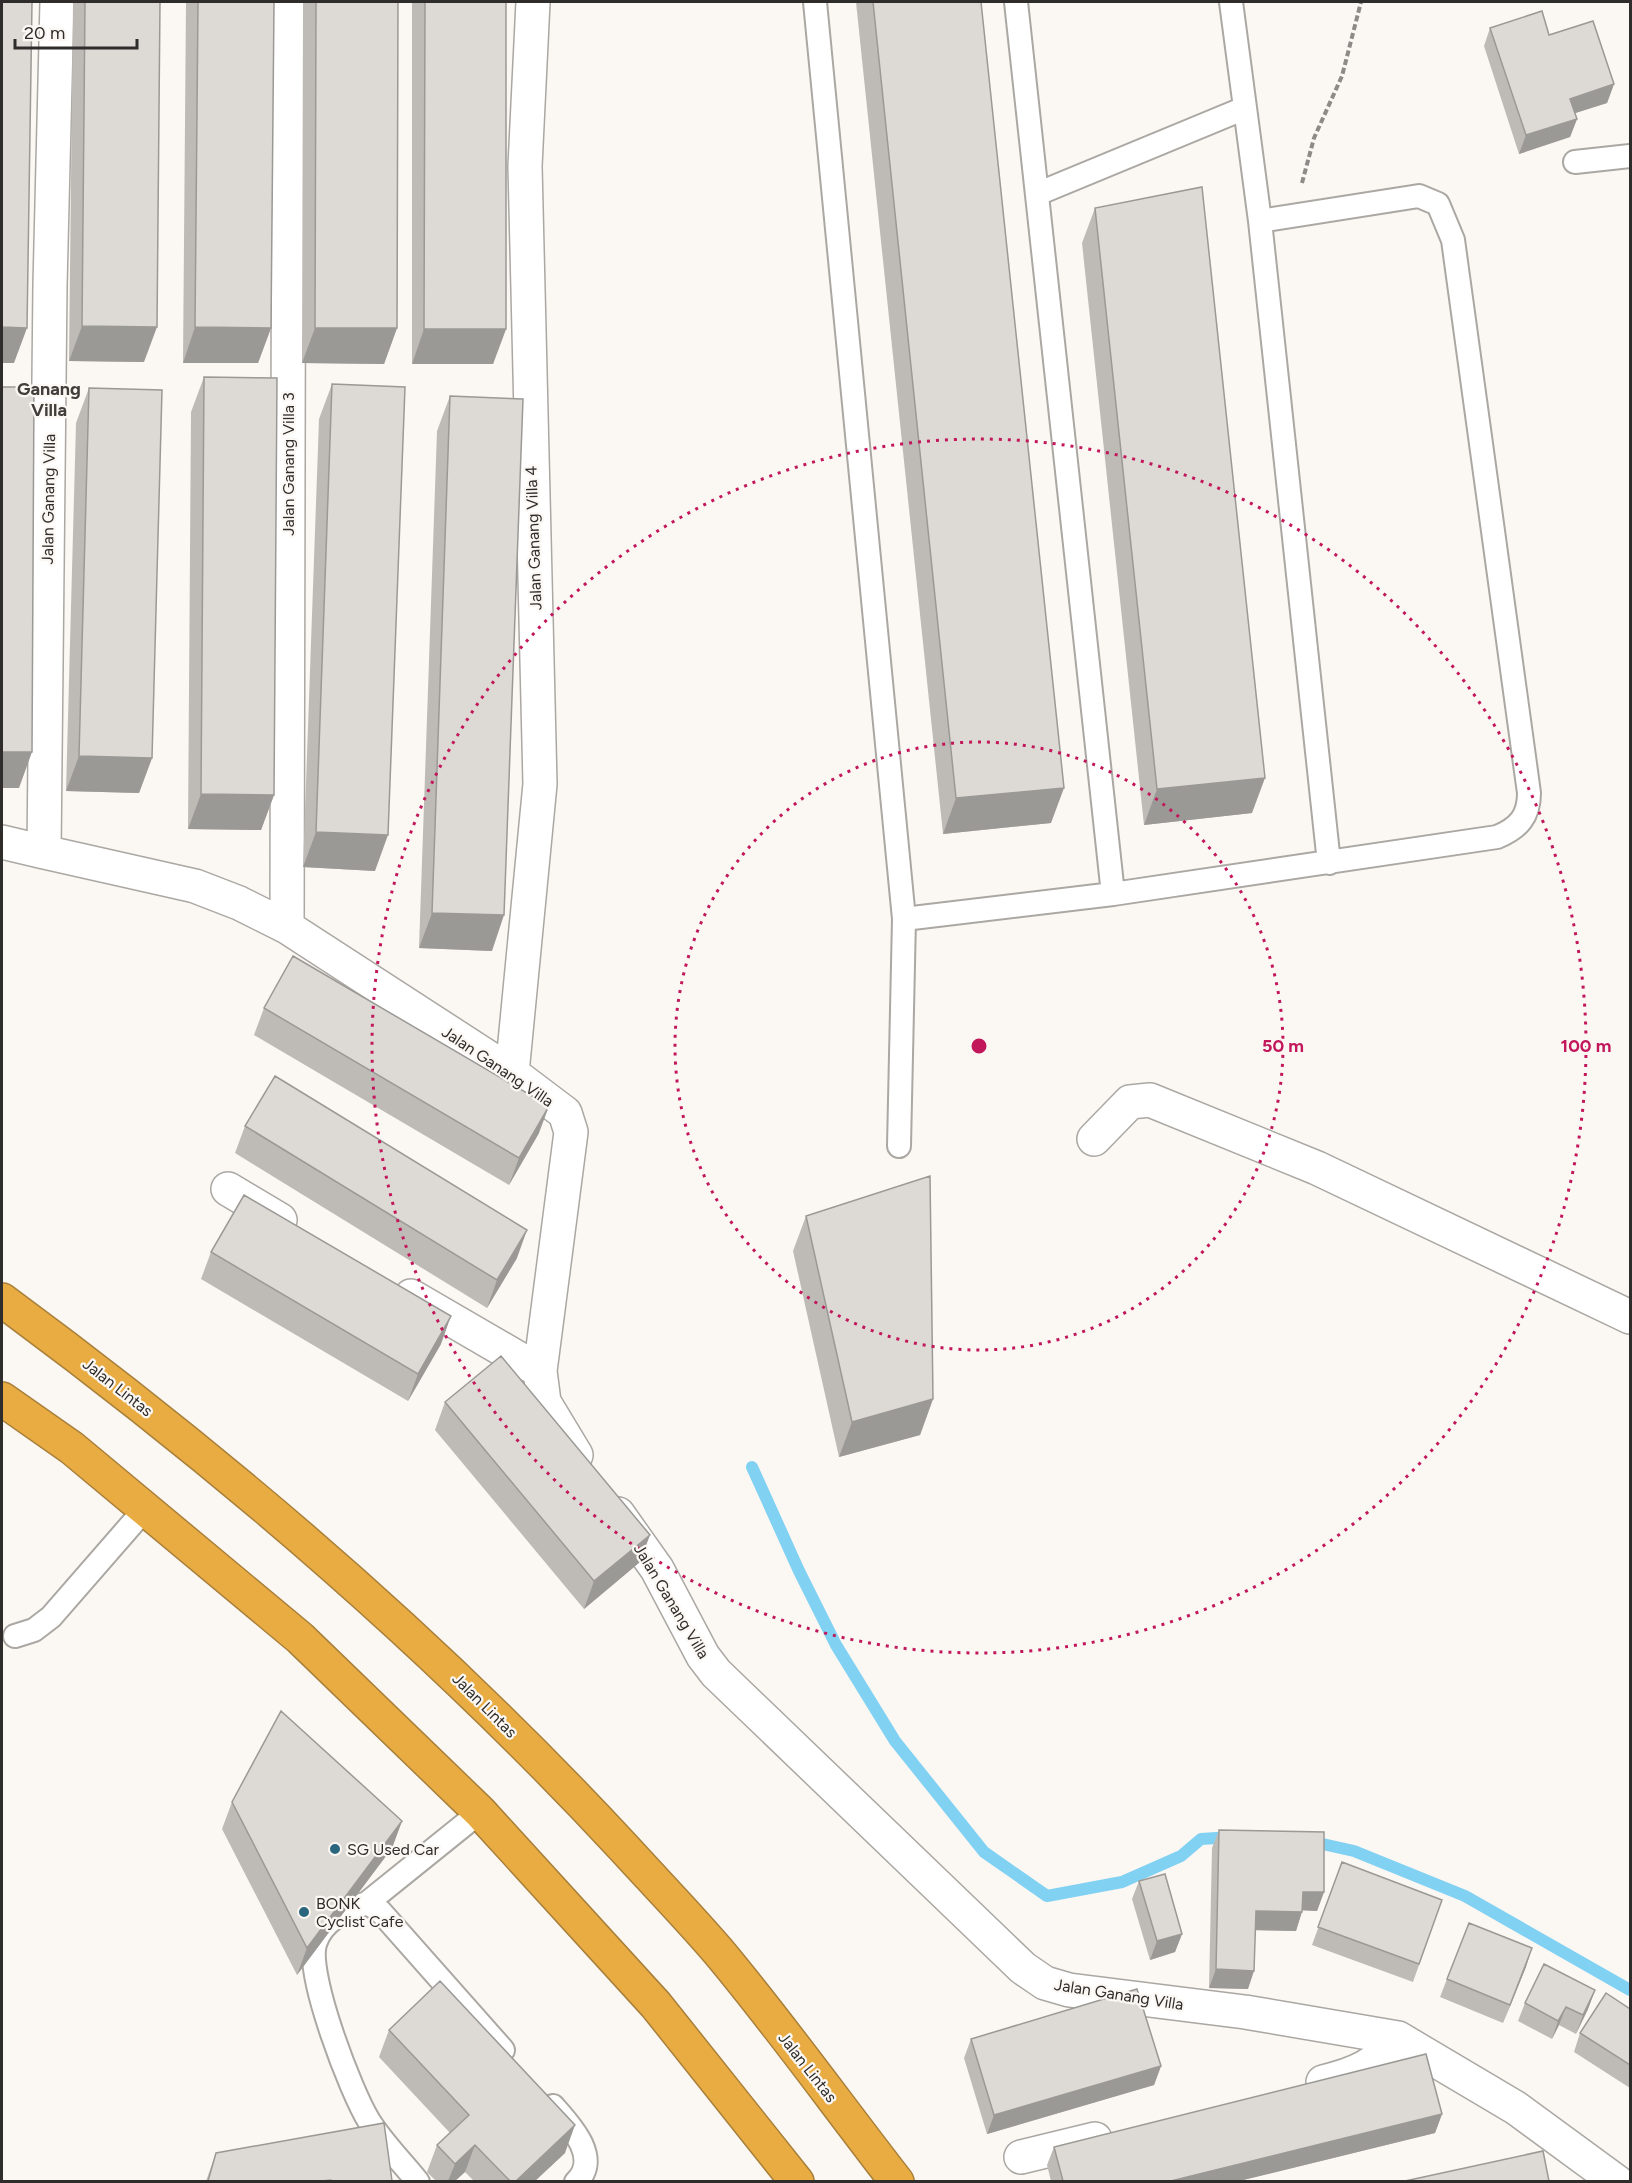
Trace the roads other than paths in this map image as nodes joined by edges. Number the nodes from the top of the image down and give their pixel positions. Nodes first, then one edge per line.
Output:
1 (57, 2) edge
2 (289, 2) edge
3 (533, 2) edge
4 (815, 2) edge
5 (1016, 2) edge
6 (1231, 2) edge
7 (1245, 108) junction
8 (1630, 156) edge
9 (1575, 162) dead end
10 (1037, 194) junction
11 (1260, 221) junction
12 (2, 842) edge
13 (44, 852) junction
14 (1329, 863) junction
15 (1113, 894) junction
16 (903, 919) junction
17 (287, 927) junction
18 (512, 1073) junction
19 (1094, 1139) dead end
20 (899, 1146) dead end
21 (228, 1189) dead end
22 (308, 1236) edge
23 (389, 1283) edge
24 (2, 1300) edge
25 (1630, 1317) edge
26 (540, 1371) junction
27 (2, 1399) edge
28 (145, 1509) junction
29 (15, 1636) dead end
30 (480, 1812) junction
31 (367, 1903) junction
32 (1398, 2038) junction
33 (515, 2063) edge
34 (1298, 2089) edge
35 (539, 2090) edge
36 (1125, 2132) edge
37 (1021, 2157) dead end
38 (418, 2181) edge
39 (576, 2181) edge
40 (797, 2181) edge
41 (897, 2181) edge
42 (1617, 2181) edge

1 - 13 street, Jalan Ganang Villa
2 - 17 street, Jalan Ganang Villa 3
3 - 18 street, Jalan Ganang Villa 4
4 - 16 lane
5 - 10 lane
6 - 7 lane
7 - 10 lane
7 - 11 lane
8 - 9 lane
10 - 15 lane
11 - 14 lane
11 - 14 lane
12 - 13 street, Jalan Ganang Villa
13 - 17 street, Jalan Ganang Villa
14 - 15 lane
15 - 16 lane
16 - 20 lane
17 - 18 street, Jalan Ganang Villa
18 - 26 street, Jalan Ganang Villa
19 - 25 street
21 - 22 street
23 - 26 street
24 - 41 highway, Jalan Lintas
26 - 32 street, Jalan Ganang Villa
27 - 28 highway
28 - 29 lane
28 - 30 highway
30 - 31 lane
30 - 40 highway
31 - 33 lane
31 - 38 lane
32 - 34 street
32 - 42 street, Jalan Ganang Villa
35 - 39 lane
36 - 37 street

